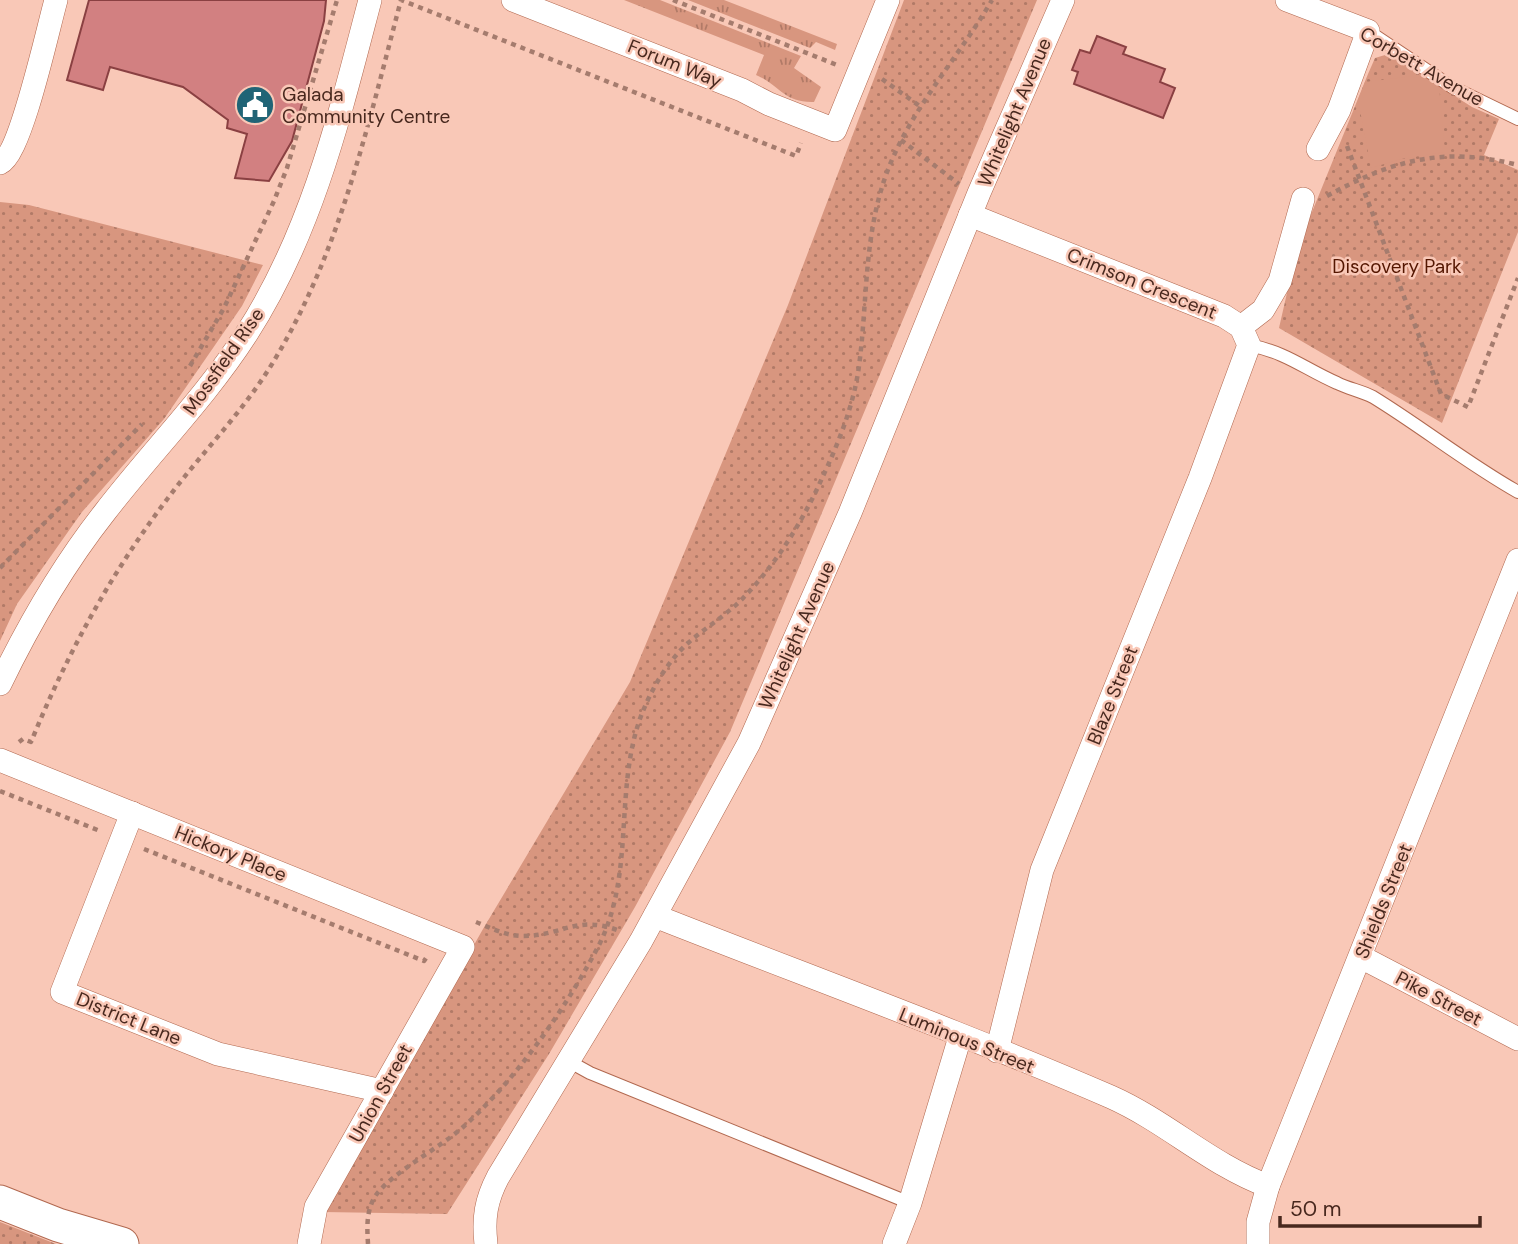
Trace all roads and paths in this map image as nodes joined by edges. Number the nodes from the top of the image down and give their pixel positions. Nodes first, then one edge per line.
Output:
1 (56, 0) edge
2 (337, 0) edge
3 (370, 0) edge
4 (401, 0) edge
5 (513, 0) edge
6 (673, 0) edge
7 (888, 0) edge
8 (992, 0) edge
9 (1063, 0) edge
10 (1287, 0) edge
11 (1368, 31) junction
12 (835, 64) junction
13 (860, 71) junction
14 (830, 75) dead end
15 (921, 107) junction
16 (1339, 110) junction
17 (1518, 119) edge
18 (810, 120) junction
19 (901, 140) junction
20 (1318, 149) dead end
21 (0, 163) edge
22 (1518, 165) edge
23 (1358, 179) junction
24 (979, 193) junction
25 (1303, 199) dead end
26 (970, 215) junction
27 (1294, 229) junction
28 (1518, 278) edge
29 (1245, 336) junction
30 (184, 375) dead end
31 (148, 419) dead end
32 (1518, 492) edge
33 (1518, 560) edge
34 (0, 568) edge
35 (0, 684) edge
36 (31, 742) dead end
37 (0, 760) edge
38 (132, 813) junction
39 (655, 916) junction
40 (476, 922) dead end
41 (607, 926) junction
42 (641, 941) junction
43 (463, 947) joint
44 (1361, 957) junction
45 (960, 1037) junction
46 (1518, 1039) edge
47 (997, 1051) junction
48 (570, 1062) junction
49 (382, 1091) junction
50 (1268, 1186) junction
51 (0, 1202) edge
52 (910, 1203) junction
53 (122, 1244) edge
54 (309, 1244) edge
55 (368, 1244) edge
56 (486, 1244) edge
57 (894, 1244) edge
58 (1258, 1244) edge

1 - 21 street
2 - 30 path
3 - 35 street, Mossfield Rise
4 - 18 path
4 - 36 path
5 - 18 street, Forum Way
6 - 12 path
7 - 13 street
8 - 15 path
9 - 24 street, Whitelight Avenue
10 - 11 street, Corbett Avenue
11 - 16 street
11 - 17 lane, Corbett Avenue
12 - 13 path
12 - 14 path
13 - 15 path
13 - 18 street, Forum Way
15 - 19 path
16 - 20 street
16 - 23 path
19 - 24 path
19 - 41 path
22 - 23 path
23 - 27 path
23 - 28 path
24 - 26 street, Whitelight Avenue
25 - 27 street
26 - 29 street, Crimson Crescent
26 - 39 street, Whitelight Avenue
27 - 29 street
29 - 32 lane, Crimson Crescent
29 - 47 street, Blaze Street
31 - 34 path
33 - 44 street, Shields Street
37 - 38 street, Hickory Place
38 - 43 street, Hickory Place
38 - 49 street, District Lane
39 - 42 street, Whitelight Avenue
39 - 45 street, Luminous Street
40 - 41 path
41 - 42 path
41 - 55 path
42 - 48 street, Whitelight Avenue
43 - 49 street, Union Street
44 - 46 street, Pike Street
44 - 50 street, Shields Street
45 - 47 street, Luminous Street
45 - 52 street
47 - 50 street, Luminous Street
48 - 52 lane
48 - 56 street, Whitelight Avenue
49 - 54 street, Union Street
50 - 58 street, Shields Street
51 - 53 street
52 - 57 street

